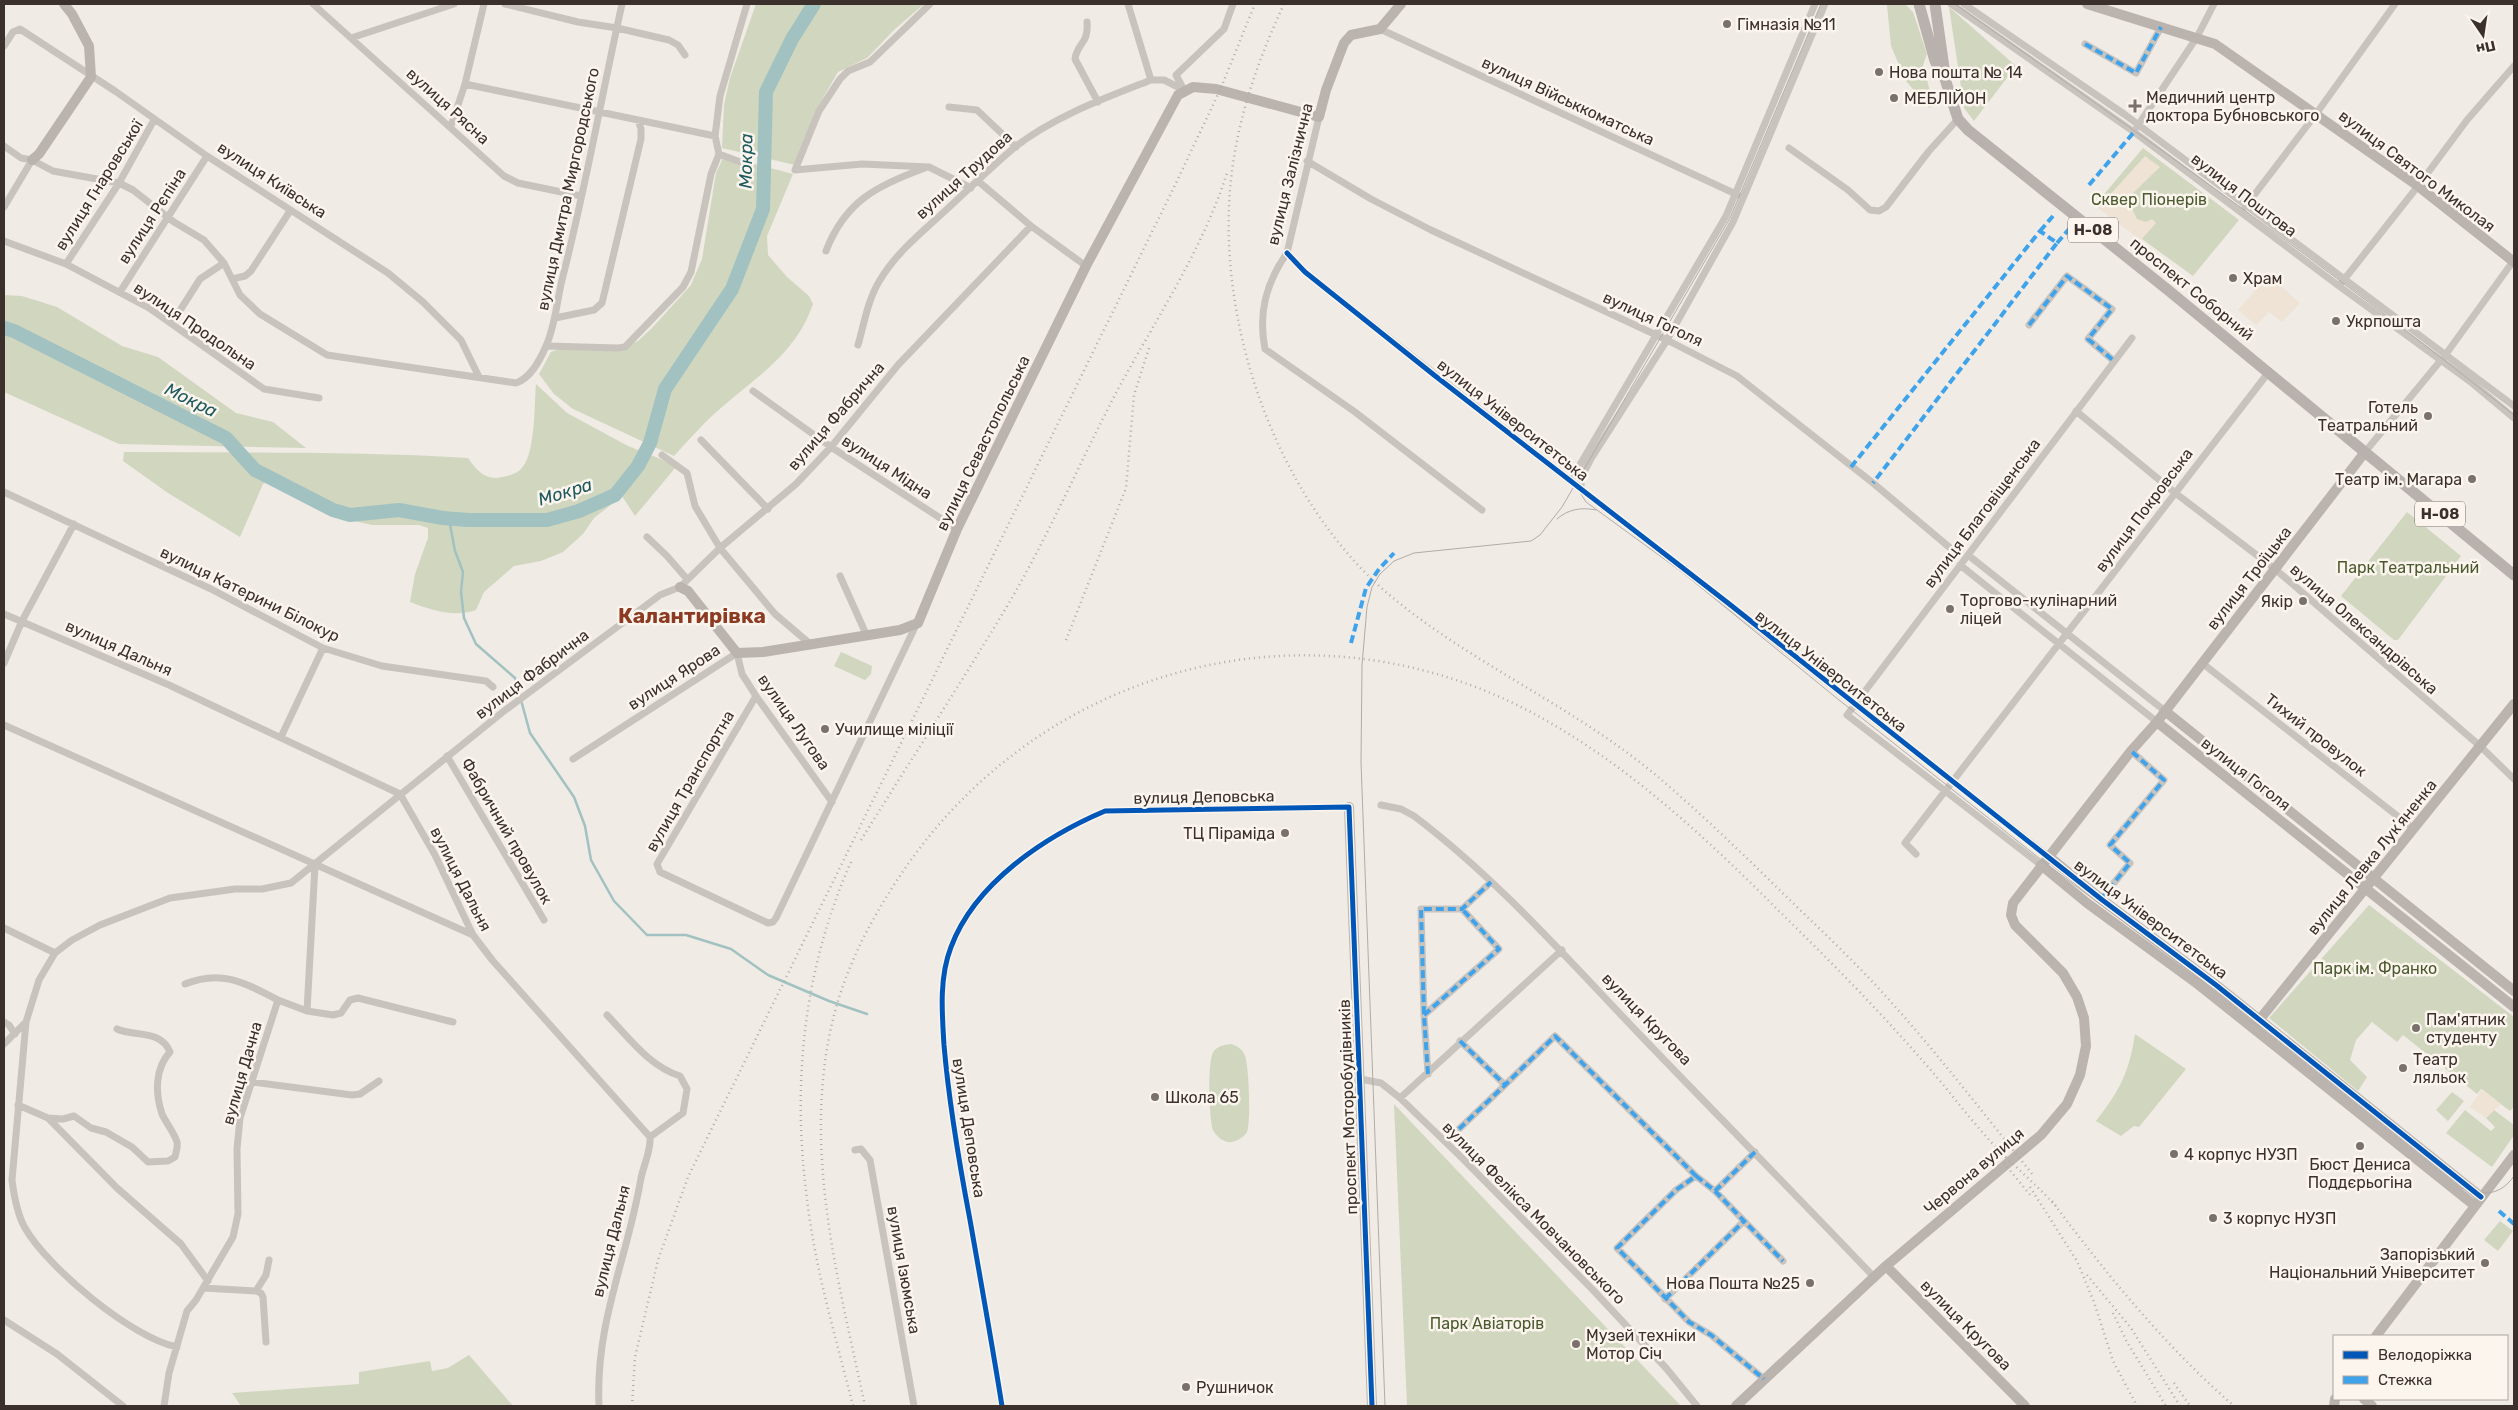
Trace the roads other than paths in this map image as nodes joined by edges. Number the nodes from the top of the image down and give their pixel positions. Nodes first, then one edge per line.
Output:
1 (64, 4) edge
2 (313, 4) edge
3 (454, 4) edge
4 (484, 4) edge
5 (506, 4) edge
6 (622, 4) edge
7 (747, 4) edge
8 (930, 4) edge
9 (1128, 4) edge
10 (1233, 4) edge
11 (1401, 4) edge
12 (1815, 4) edge
13 (1825, 4) edge
14 (1920, 4) edge
15 (1936, 4) edge
16 (1951, 4) edge
17 (1964, 4) edge
18 (2087, 4) edge
19 (2214, 4) edge
20 (2395, 4) edge
21 (1087, 22) dead end
22 (2161, 27) junction
23 (617, 28) junction
24 (1380, 29) junction
25 (2197, 37) junction
26 (351, 38) junction
27 (2085, 44) dead end
28 (4, 46) edge
29 (685, 55) dead end
30 (2514, 66) edge
31 (91, 77) junction
32 (1152, 80) junction
33 (1946, 82) junction
34 (465, 84) junction
35 (1184, 90) junction
36 (1098, 102) junction
37 (949, 107) dead end
38 (600, 112) junction
39 (2316, 114) junction
40 (1319, 117) junction
41 (1958, 119) junction
42 (154, 120) junction
43 (638, 120) junction
44 (2139, 125) junction
45 (451, 126) junction
46 (2134, 132) junction
47 (715, 136) junction
48 (4, 146) edge
49 (1016, 147) junction
50 (1789, 148) dead end
51 (719, 154) junction
52 (207, 156) junction
53 (32, 160) junction
54 (1307, 162) junction
55 (751, 166) dead end
56 (929, 166) junction
57 (978, 181) junction
58 (118, 183) junction
59 (2418, 186) junction
60 (971, 188) junction
61 (1735, 194) junction
62 (581, 196) junction
63 (1744, 198) junction
64 (2247, 204) junction
65 (4, 206) edge
66 (290, 211) junction
67 (2242, 212) junction
68 (167, 216) junction
69 (1031, 226) junction
70 (4, 241) edge
71 (826, 250) dead end
72 (1287, 254) junction
73 (2514, 261) edge
74 (224, 263) junction
75 (66, 264) junction
76 (1086, 266) junction
77 (2344, 278) junction
78 (232, 279) junction
79 (2339, 286) junction
80 (120, 292) junction
81 (555, 318) junction
82 (172, 323) junction
83 (2029, 325) dead end
84 (1657, 335) junction
85 (2132, 338) dead end
86 (1667, 340) junction
87 (858, 345) dead end
88 (547, 346) junction
89 (2446, 354) junction
90 (2441, 360) junction
91 (2114, 361) junction
92 (2268, 372) junction
93 (479, 377) junction
94 (753, 391) dead end
95 (318, 398) dead end
96 (2514, 406) edge
97 (2076, 411) junction
98 (2514, 418) edge
99 (701, 440) dead end
100 (831, 447) junction
101 (2365, 452) junction
102 (662, 455) dead end
103 (1571, 480) junction
104 (1581, 488) junction
105 (4, 492) edge
106 (2174, 492) junction
107 (768, 509) junction
108 (1482, 510) dead end
109 (74, 524) junction
110 (957, 529) junction
111 (647, 537) dead end
112 (720, 548) junction
113 (1955, 552) dead end
114 (1968, 554) junction
115 (1960, 565) junction
116 (2514, 566) edge
117 (2275, 569) junction
118 (2514, 575) edge
119 (840, 576) dead end
120 (684, 583) junction
121 (4, 614) edge
122 (22, 621) junction
123 (918, 623) junction
124 (2069, 633) junction
125 (866, 634) junction
126 (809, 644) junction
127 (2060, 645) junction
128 (323, 648) junction
129 (738, 653) junction
130 (4, 663) edge
131 (2202, 663) junction
132 (493, 688) dead end
133 (756, 696) junction
134 (2514, 704) edge
135 (1854, 705) junction
136 (2165, 711) junction
137 (1847, 715) joint
138 (2157, 722) junction
139 (4, 725) edge
140 (281, 737) junction
141 (2480, 746) junction
142 (2131, 751) junction
143 (447, 756) junction
144 (573, 759) dead end
145 (2514, 778) edge
146 (1952, 782) junction
147 (1946, 791) junction
148 (400, 794) junction
149 (832, 802) junction
150 (1381, 805) dead end
151 (1349, 806) joint
152 (2414, 829) junction
153 (1916, 854) dead end
154 (2048, 856) junction
155 (314, 865) junction
156 (2041, 865) junction
157 (2373, 880) junction
158 (1492, 882) junction
159 (2366, 888) junction
160 (2101, 899) junction
161 (1462, 910) junction
162 (2011, 915) joint
163 (776, 918) joint
164 (544, 920) dead end
165 (4, 928) edge
166 (473, 935) junction
167 (1562, 950) junction
168 (55, 954) junction
169 (185, 984) dead end
170 (2514, 991) edge
171 (278, 1000) junction
172 (2514, 1007) edge
173 (307, 1011) junction
174 (607, 1015) dead end
175 (1424, 1015) junction
176 (2261, 1020) junction
177 (4, 1022) edge
178 (26, 1022) junction
179 (453, 1022) dead end
180 (117, 1029) dead end
181 (2253, 1029) junction
182 (15, 1034) junction
183 (1460, 1042) junction
184 (4, 1044) edge
185 (1428, 1074) junction
186 (1360, 1079) junction
187 (380, 1081) dead end
188 (252, 1082) junction
189 (1505, 1085) junction
190 (1400, 1098) junction
191 (18, 1105) junction
192 (48, 1118) junction
193 (1459, 1129) dead end
194 (650, 1137) junction
195 (855, 1150) dead end
196 (1755, 1152) junction
197 (2514, 1155) edge
198 (1696, 1176) junction
199 (1715, 1191) junction
200 (2481, 1197) junction
201 (2474, 1205) junction
202 (1743, 1222) junction
203 (269, 1260) dead end
204 (1783, 1262) dead end
205 (1886, 1266) junction
206 (1874, 1277) junction
207 (206, 1284) junction
208 (256, 1291) junction
209 (1665, 1299) junction
210 (4, 1322) edge
211 (2377, 1335) edge
212 (266, 1342) dead end
213 (177, 1347) junction
214 (1764, 1379) junction
215 (123, 1406) edge
216 (164, 1406) edge
217 (599, 1406) edge
218 (914, 1406) edge
219 (1002, 1406) edge
220 (1372, 1406) edge
221 (1697, 1406) edge
222 (1736, 1406) edge
223 (2025, 1406) edge

1 - 31 street
2 - 26 street, вулиця Рясна
3 - 26 street
4 - 34 street
5 - 23 street
6 - 23 street, вулиця Дмитра Миргородського
7 - 47 street
8 - 56 street
9 - 32 street
10 - 35 street
11 - 24 street
12 - 61 street
13 - 63 street
14 - 33 main road, проспект Соборний / Н-08
15 - 33 main road, проспект Соборний / Н-08
16 - 46 street, вулиця Поштова
17 - 44 street, вулиця Поштова
18 - 22 street, вулиця Святого Миколая
19 - 25 street
20 - 39 street
21 - 36 street
22 - 25 street, вулиця Святого Миколая
22 - 27 street
23 - 29 street
23 - 38 street, вулиця Дмитра Миргородського
24 - 40 street, вулиця Залізнична
24 - 61 street, вулиця Військкоматська
25 - 39 street, вулиця Святого Миколая
25 - 44 street
26 - 45 street, вулиця Рясна
28 - 31 street, вулиця Київська
30 - 59 street
31 - 42 street, вулиця Київська
31 - 53 street
32 - 35 street
32 - 36 street, вулиця Трудова
33 - 41 main road, проспект Соборний / Н-08
34 - 38 street
34 - 45 street
35 - 40 street
35 - 76 street, вулиця Севастопольська
36 - 49 street, вулиця Трудова
37 - 49 street
38 - 43 street
38 - 62 street, вулиця Дмитра Миргородського
39 - 59 street, вулиця Святого Миколая
39 - 64 street
40 - 54 street, вулиця Залізнична
41 - 50 street
41 - 92 main road, проспект Соборний / Н-08
42 - 52 street, вулиця Київська
42 - 58 street, вулиця Гнаровської
43 - 47 street
43 - 81 street
44 - 46 street
44 - 64 street, вулиця Поштова
45 - 62 street, вулиця Рясна
46 - 67 street, вулиця Поштова
47 - 51 street
48 - 53 street
49 - 57 street, вулиця Трудова
51 - 55 street
51 - 88 street
52 - 66 street, вулиця Київська
52 - 68 street, вулиця Рєпіна
53 - 58 street
53 - 65 street
54 - 72 street, вулиця Залізнична
54 - 84 street, вулиця Гоголя
56 - 60 street
56 - 71 street
57 - 60 street, вулиця Трудова
57 - 69 street
58 - 68 street
58 - 75 street, вулиця Гнаровської
59 - 73 street, вулиця Святого Миколая
59 - 77 street
60 - 87 street, вулиця Трудова
61 - 63 street, вулиця Військкоматська
61 - 84 street
62 - 81 street, вулиця Дмитра Миргородського
63 - 86 street
64 - 67 street
64 - 77 street, вулиця Поштова
66 - 78 street
66 - 93 street, вулиця Київська
67 - 79 street, вулиця Поштова
68 - 74 street
68 - 80 street, вулиця Рєпіна
69 - 76 street
69 - 100 street, вулиця Фабрична
70 - 75 street, вулиця Продольна
72 - 103 street, вулиця Університетська
72 - 108 street, вулиця Залізнична
73 - 89 street, вулиця Троїцька
74 - 78 street
74 - 82 street
75 - 80 street, вулиця Продольна
76 - 110 street, вулиця Севастопольська
77 - 79 street
77 - 89 street, вулиця Поштова
78 - 93 street
79 - 90 street, вулиця Поштова
80 - 82 street, вулиця Продольна
81 - 88 street, вулиця Дмитра Миргородського
82 - 95 street, вулиця Продольна
83 - 91 street
84 - 86 street, вулиця Гоголя
84 - 103 street
85 - 91 street, вулиця Благовіщенська
86 - 104 street
86 - 113 street, вулиця Гоголя
88 - 93 street, вулиця Дмитра Миргородського
89 - 90 street, вулиця Троїцька
89 - 96 street, вулиця Поштова
90 - 98 street, вулиця Поштова
90 - 101 street, вулиця Троїцька
91 - 97 street, вулиця Благовіщенська
92 - 101 main road, проспект Соборний / Н-08
92 - 106 street, вулиця Покровська
94 - 100 street, вулиця Мідна
97 - 106 street, вулиця Олександрівська
97 - 114 street, вулиця Благовіщенська
99 - 107 street
100 - 107 street, вулиця Фабрична
100 - 110 street, вулиця Мідна
101 - 116 main road, проспект Соборний / Н-08
101 - 117 street, вулиця Троїцька
101 - 118 main road, проспект Соборний / Н-08
102 - 112 street
103 - 104 street, вулиця Університетська
104 - 135 street, вулиця Університетська
105 - 109 street, вулиця Катерини Білокур
106 - 117 street, вулиця Олександрівська
106 - 124 street, вулиця Покровська
107 - 112 street, вулиця Фабрична
109 - 122 street
109 - 128 street, вулиця Катерини Білокур
110 - 123 street, вулиця Севастопольська
111 - 120 street, вулиця Лугова
112 - 120 street, вулиця Фабрична
112 - 126 street
114 - 115 street, вулиця Благовіщенська
114 - 124 street, вулиця Гоголя
115 - 127 street, вулиця Гоголя
115 - 135 street, вулиця Благовіщенська
117 - 131 street, вулиця Троїцька
117 - 141 street, вулиця Олександрівська
119 - 125 street
120 - 129 street, вулиця Лугова
120 - 143 street, вулиця Фабрична
121 - 122 street, вулиця Дальня
122 - 130 street
122 - 140 street, вулиця Дальня
123 - 125 street, вулиця Ярова
123 - 149 street, вулиця Севастопольська
124 - 127 street, вулиця Покровська
124 - 136 street, вулиця Гоголя
125 - 126 street, вулиця Ярова
126 - 129 street, вулиця Ярова
127 - 138 street, вулиця Гоголя
127 - 146 street, вулиця Покровська
128 - 132 street, вулиця Катерини Білокур
128 - 140 street
129 - 133 street, вулиця Лугова
129 - 144 street, вулиця Ярова
131 - 136 street, вулиця Троїцька
131 - 152 street, Тихий провулок
133 - 149 street, вулиця Лугова
133 - 163 street, вулиця Транспортна
134 - 141 street, вулиця Левка Лукʼяненка
135 - 137 street, вулиця Благовіщенська
135 - 146 street, вулиця Університетська
136 - 138 street, вулиця Троїцька
136 - 157 street, вулиця Гоголя
137 - 147 street, вулиця Університетська
138 - 142 street, вулиця Троїцька
138 - 159 street, вулиця Гоголя
139 - 155 street
140 - 148 street, вулиця Дальня
141 - 145 street, вулиця Олександрівська
141 - 152 street, вулиця Левка Лукʼяненка
142 - 154 street, вулиця Троїцька
142 - 160 street
143 - 148 street, вулиця Фабрична
143 - 164 street, Фабричний провулок
146 - 147 street, вулиця Покровська
146 - 154 street, вулиця Університетська
147 - 153 street, вулиця Покровська
147 - 156 street, вулиця Університетська
148 - 155 street, вулиця Фабрична
148 - 166 street, вулиця Дальня
149 - 163 street, вулиця Севастопольська
150 - 158 street, вулиця Кругова
151 - 186 street, проспект Моторобудівників
151 - 219 street, вулиця Деповська
152 - 157 street, вулиця Левка Лукʼяненка
154 - 156 street, вулиця Троїцька
154 - 160 street, вулиця Університетська
155 - 166 street
155 - 168 street, вулиця Фабрична
155 - 173 street
156 - 162 street, вулиця Троїцька
156 - 181 street, вулиця Університетська
157 - 159 street, вулиця Левка Лукʼяненка
157 - 170 street, вулиця Гоголя
158 - 161 street
158 - 167 street, вулиця Кругова
159 - 172 street, вулиця Гоголя
159 - 176 street, вулиця Левка Лукʼяненка
160 - 176 street, вулиця Університетська
161 - 175 street
161 - 175 street
162 - 205 street, Червона вулиця
165 - 168 street
166 - 194 street, вулиця Дальня
167 - 183 street
167 - 196 street, вулиця Кругова
168 - 178 street, вулиця Фабрична
169 - 171 street
171 - 173 street
171 - 188 street, вулиця Дачна
173 - 179 street
174 - 194 street
175 - 185 street
176 - 181 street, вулиця Левка Лукʼяненка
176 - 200 street, вулиця Університетська
177 - 182 street
178 - 182 street, вулиця Фабрична
178 - 191 street
180 - 192 street
181 - 201 street, вулиця Університетська
182 - 184 street, вулиця Фабрична
183 - 185 street
183 - 189 street
185 - 190 street
186 - 190 street, вулиця Фелікса Мовчановського
186 - 220 street, проспект Моторобудівників
187 - 188 street
188 - 207 street, вулиця Дачна
189 - 193 street
189 - 198 street
190 - 221 street, вулиця Фелікса Мовчановського
191 - 192 street
191 - 213 street
192 - 207 street
194 - 217 street, вулиця Дальня
195 - 218 street, вулиця Ізюмська
196 - 199 street
196 - 206 street, вулиця Кругова
197 - 200 street
198 - 199 street
198 - 209 street
199 - 202 street
200 - 201 street
201 - 211 street
202 - 204 street
202 - 209 street
203 - 208 street
205 - 206 street, Червона вулиця
205 - 223 street, вулиця Кругова
206 - 214 street, Червона вулиця
207 - 208 street
207 - 213 street, вулиця Дачна
208 - 212 street
209 - 214 street
210 - 215 street
213 - 216 street, вулиця Дачна
214 - 222 street, Червона вулиця

